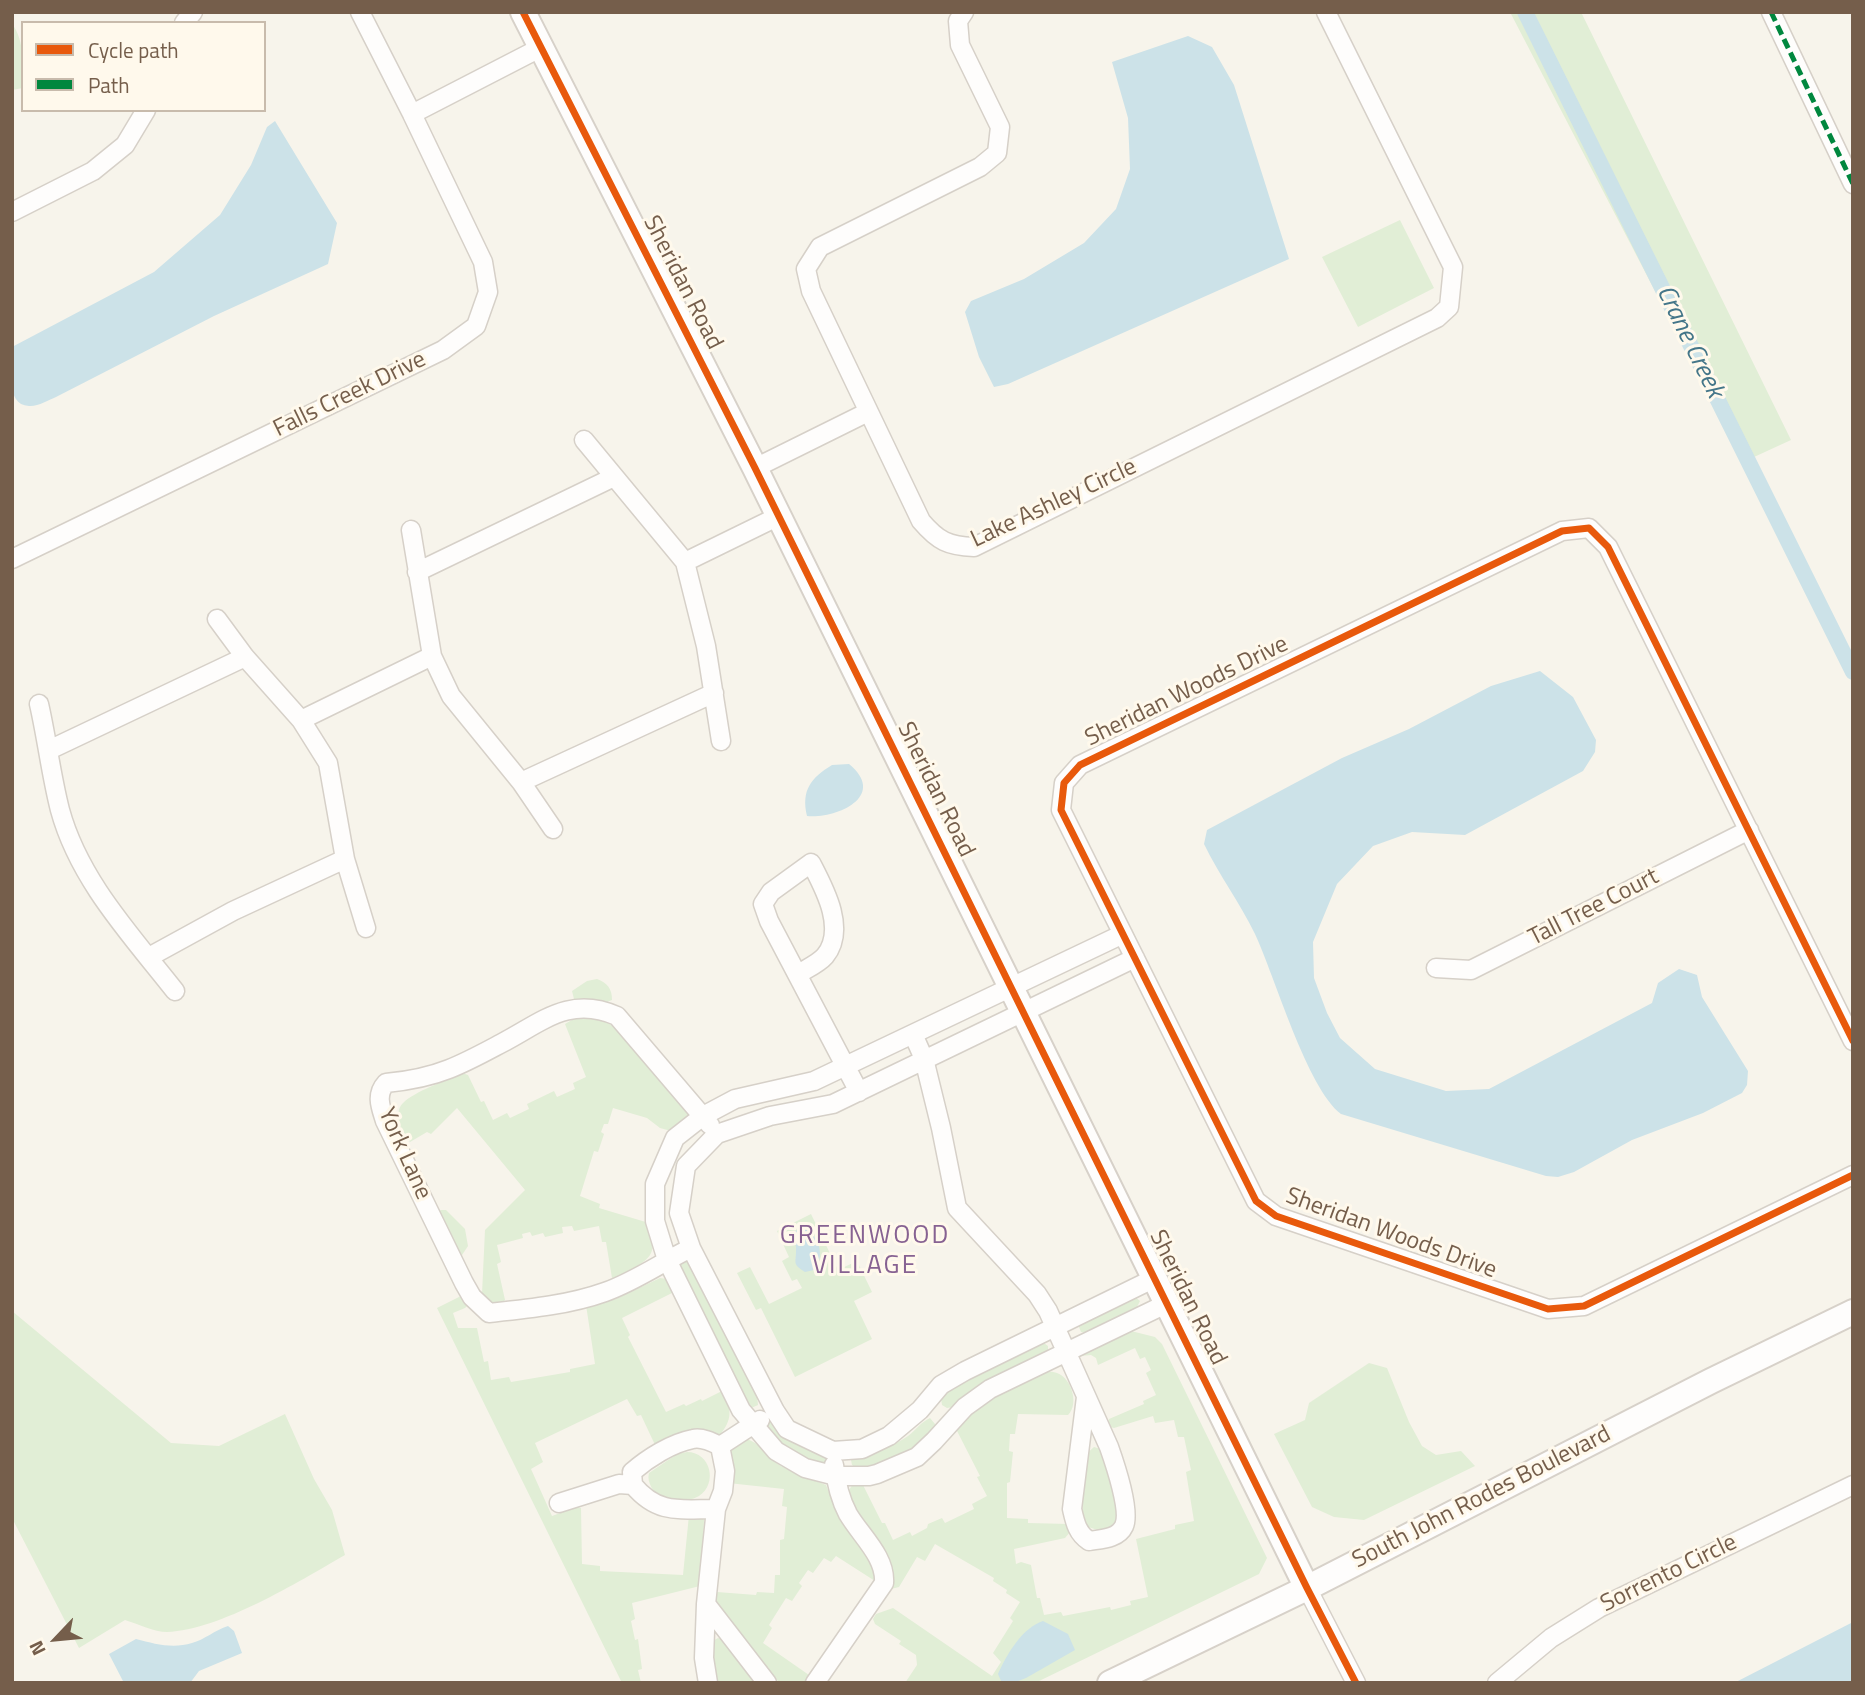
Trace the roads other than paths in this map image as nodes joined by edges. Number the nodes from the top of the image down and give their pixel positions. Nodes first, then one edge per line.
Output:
1 (360, 12) edge
2 (523, 12) edge
3 (964, 12) edge
4 (1326, 12) edge
5 (1771, 12) edge
6 (540, 48) junction
7 (145, 112) edge
8 (412, 114) junction
9 (1853, 184) edge
10 (12, 212) edge
11 (867, 412) junction
12 (584, 440) dead end
13 (755, 468) junction
14 (614, 477) junction
15 (779, 516) junction
16 (411, 530) dead end
17 (12, 559) edge
18 (685, 562) junction
19 (416, 572) junction
20 (217, 619) dead end
21 (432, 656) junction
22 (245, 657) junction
23 (714, 693) junction
24 (39, 704) dead end
25 (301, 720) junction
26 (721, 741) dead end
27 (49, 750) junction
28 (521, 782) junction
29 (553, 829) dead end
30 (1749, 830) junction
31 (345, 859) junction
32 (366, 928) dead end
33 (1123, 934) junction
34 (149, 957) junction
35 (1135, 958) junction
36 (1436, 968) dead end
37 (797, 974) junction
38 (1010, 988) junction
39 (175, 991) dead end
40 (1024, 1014) junction
41 (912, 1034) junction
42 (1853, 1041) edge
43 (924, 1059) junction
44 (845, 1067) junction
45 (859, 1092) junction
46 (703, 1116) junction
47 (717, 1134) junction
48 (1853, 1175) edge
49 (691, 1248) junction
50 (667, 1260) junction
51 (1155, 1278) junction
52 (1168, 1303) junction
53 (1853, 1312) edge
54 (1057, 1328) junction
55 (1066, 1353) junction
56 (1086, 1397) junction
57 (927, 1401) junction
58 (775, 1411) junction
59 (951, 1422) junction
60 (752, 1425) junction
61 (720, 1446) junction
62 (833, 1451) junction
63 (836, 1476) junction
64 (632, 1485) junction
65 (1853, 1485) edge
66 (559, 1503) dead end
67 (716, 1509) junction
68 (1307, 1588) junction
69 (706, 1604) junction
70 (708, 1683) edge
71 (768, 1683) edge
72 (815, 1683) edge
73 (1110, 1683) edge
74 (1356, 1683) edge
75 (1497, 1683) edge

1 - 8 street, Falls Creek Drive
2 - 6 street, Sheridan Road
3 - 11 street, Lake Ashley Circle
4 - 11 street, Lake Ashley Circle
5 - 9 street
6 - 8 street
6 - 13 street, Sheridan Road
7 - 10 street
8 - 17 street, Falls Creek Drive
11 - 13 street
12 - 14 street
13 - 15 street, Sheridan Road
14 - 18 street
14 - 19 street
15 - 18 street
15 - 38 street, Sheridan Road
16 - 19 street
18 - 23 street
19 - 21 street
20 - 22 street
21 - 25 street
21 - 28 street
22 - 25 street
22 - 27 street
23 - 26 street
23 - 28 street
24 - 27 street
25 - 31 street
27 - 34 street
28 - 29 street
30 - 33 street, Sheridan Woods Drive
30 - 36 street, Tall Tree Court
30 - 42 street, Sheridan Woods Drive
31 - 32 street
31 - 34 street
33 - 35 street, Sheridan Woods Drive
33 - 38 street
34 - 39 street
35 - 40 street
35 - 48 street, Sheridan Woods Drive
37 - 37 street
37 - 44 street
38 - 40 street, Sheridan Road
38 - 41 street
40 - 43 street
40 - 51 street, Sheridan Road
41 - 43 street
41 - 44 street
43 - 45 street
43 - 54 street
44 - 45 street
44 - 46 street
45 - 47 street
46 - 47 street, York Lane
46 - 50 street
46 - 50 street, York Lane
47 - 49 street
49 - 50 street, York Lane
49 - 58 street
50 - 60 street
51 - 52 street, Sheridan Road
51 - 54 street
52 - 55 street
52 - 68 street, Sheridan Road
53 - 68 street, South John Rodes Boulevard
54 - 55 street
54 - 57 street
55 - 56 street
55 - 59 street
56 - 56 street
57 - 59 street
57 - 62 street
58 - 60 street
58 - 62 street
59 - 63 street
60 - 61 street
60 - 63 street
61 - 64 street
61 - 67 street
62 - 63 street
63 - 72 street
64 - 66 street
64 - 67 street
65 - 75 street, Sorrento Circle
67 - 69 street
68 - 73 street, South John Rodes Boulevard
68 - 74 street
69 - 70 street
69 - 71 street

